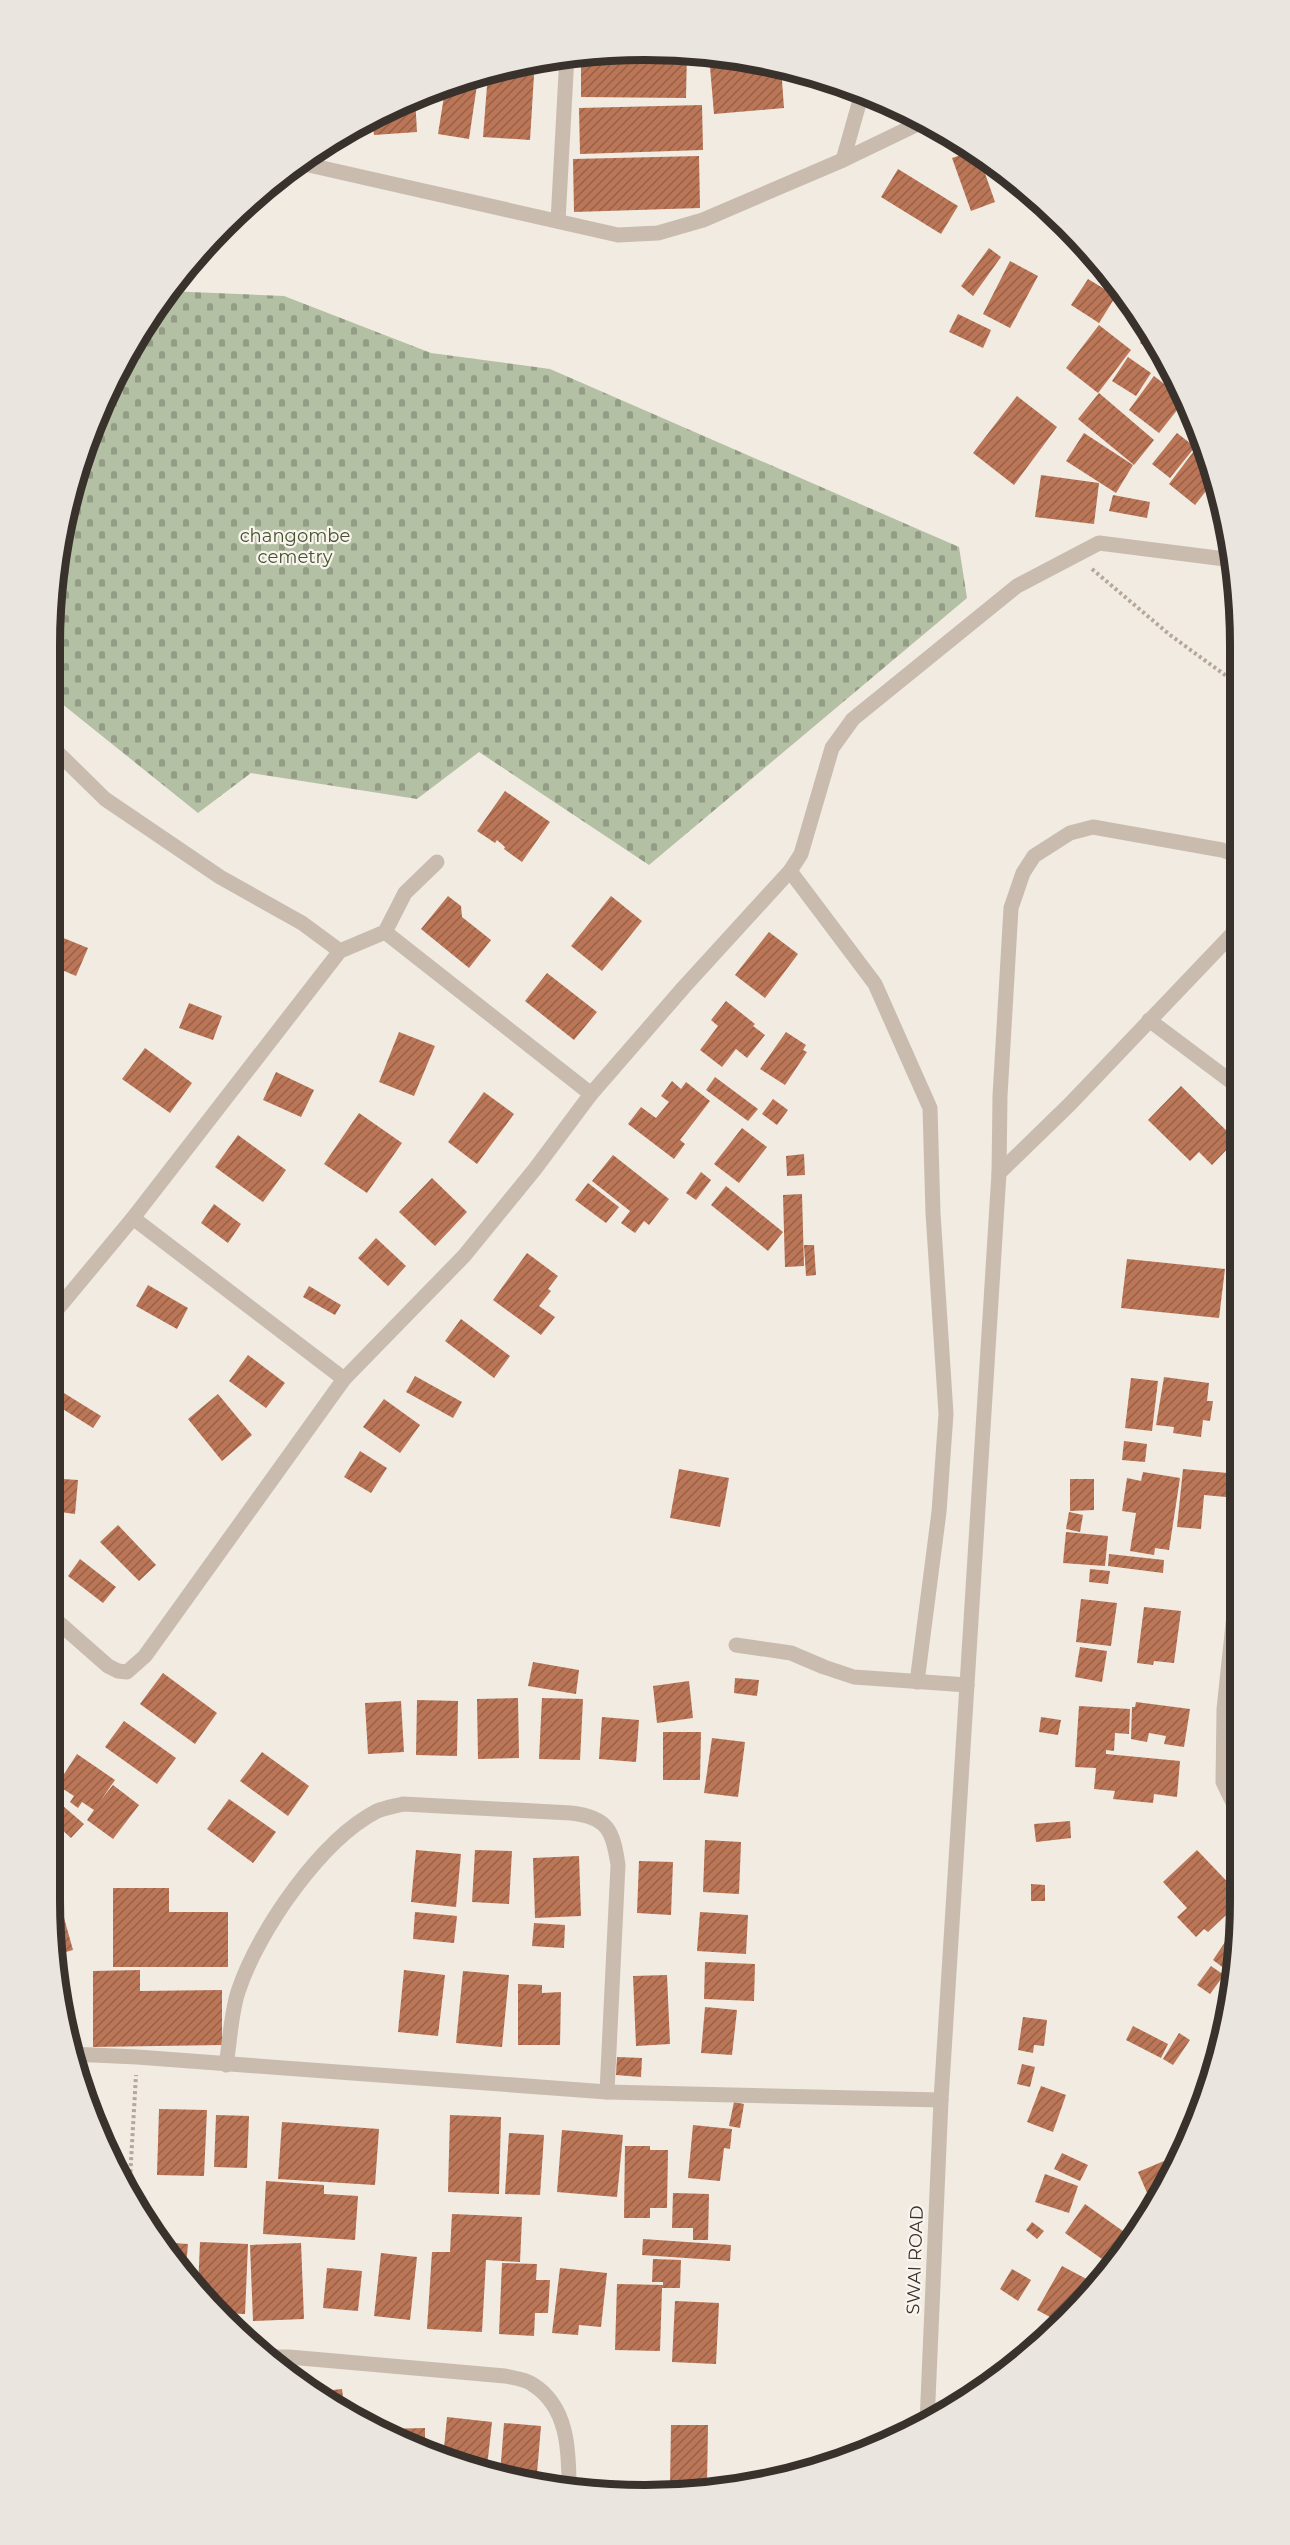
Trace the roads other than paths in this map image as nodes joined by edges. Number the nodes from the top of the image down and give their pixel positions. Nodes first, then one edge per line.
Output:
1 (566, 65) edge
2 (860, 101) edge
3 (915, 126) edge
4 (843, 160) junction
5 (311, 165) edge
6 (558, 221) junction
7 (1223, 559) edge
8 (60, 755) edge
9 (1230, 853) edge
10 (437, 862) dead end
11 (790, 872) junction
12 (386, 932) junction
13 (1230, 936) edge
14 (340, 951) junction
15 (1149, 1020) junction
16 (1230, 1081) edge
17 (591, 1094) junction
18 (999, 1173) junction
19 (133, 1218) junction
20 (60, 1306) edge
21 (344, 1379) junction
22 (60, 1624) edge
23 (736, 1645) dead end
24 (1230, 1652) edge
25 (917, 1682) junction
26 (967, 1685) junction
27 (1230, 1796) edge
28 (81, 2054) edge
29 (226, 2065) junction
30 (607, 2092) junction
31 (941, 2100) junction
32 (280, 2357) edge
33 (927, 2413) edge
34 (569, 2480) edge

1 - 6 street
2 - 4 street
3 - 4 street
4 - 6 street
5 - 6 street
7 - 11 street
8 - 14 street
9 - 18 street, SWAI ROAD
10 - 12 street
11 - 17 street
11 - 25 street
12 - 14 street
12 - 17 street
13 - 15 street
14 - 19 street
15 - 16 street
15 - 18 street
17 - 21 street
18 - 26 street, SWAI ROAD
19 - 20 street
19 - 21 street
21 - 22 street
23 - 25 street
24 - 27 street
25 - 26 street
26 - 31 street, SWAI ROAD
28 - 29 street
29 - 30 street
29 - 30 street
30 - 31 street
31 - 33 street, SWAI ROAD
32 - 34 street

